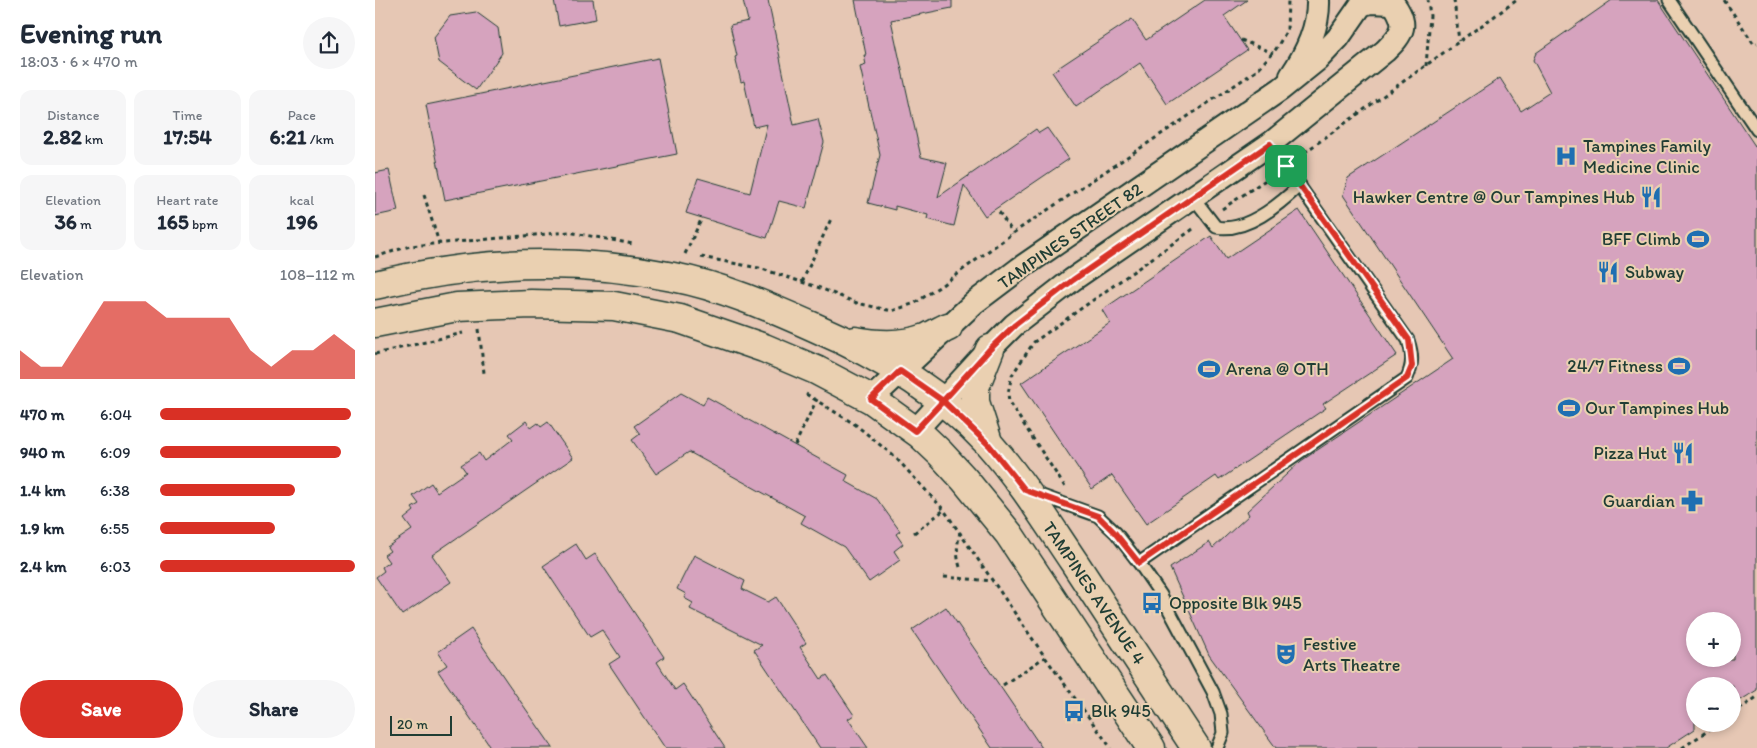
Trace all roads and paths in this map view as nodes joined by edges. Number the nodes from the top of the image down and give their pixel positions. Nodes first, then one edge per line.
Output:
1 (1288, 0) edge
2 (1318, 0) edge
3 (1429, 0) edge
4 (1454, 0) edge
5 (1517, 0) edge
6 (1669, 0) edge
7 (1724, 0) edge
8 (1391, 1) edge
9 (1241, 40) dead end
10 (1459, 41) junction
11 (1757, 42) edge
12 (1273, 53) junction
13 (1426, 66) junction
14 (1281, 89) junction
15 (1757, 130) edge
16 (1270, 144) junction
17 (1286, 166) junction
18 (1300, 185) junction
19 (424, 195) dead end
20 (1193, 197) junction
21 (999, 212) dead end
22 (1209, 218) junction
23 (701, 220) dead end
24 (831, 220) dead end
25 (1013, 233) junction
26 (439, 243) dead end
27 (685, 254) dead end
28 (802, 282) dead end
29 (375, 285) edge
30 (892, 311) dead end
31 (375, 323) edge
32 (948, 327) junction
33 (479, 329) dead end
34 (480, 336) dead end
35 (843, 339) junction
36 (990, 349) junction
37 (375, 354) edge
38 (900, 371) junction
39 (484, 373) dead end
40 (829, 377) junction
41 (801, 391) dead end
42 (871, 399) junction
43 (816, 400) junction
44 (943, 401) junction
45 (915, 431) junction
46 (795, 444) dead end
47 (989, 445) junction
48 (1025, 490) junction
49 (944, 510) junction
50 (1081, 510) junction
51 (961, 532) junction
52 (915, 533) dead end
53 (1139, 563) junction
54 (960, 567) dead end
55 (944, 577) dead end
56 (994, 581) junction
57 (1045, 657) junction
58 (1003, 685) dead end
59 (1757, 697) edge
60 (1741, 708) edge
61 (1706, 732) edge
62 (1111, 748) edge
63 (1151, 748) edge
64 (1196, 748) edge
65 (1217, 748) edge
66 (1682, 748) edge

1 - 12 path
2 - 14 street, TAMPINES STREET 82
3 - 13 path
4 - 10 path
5 - 10 path
6 - 15 lane
7 - 11 path
8 - 14 street, TAMPINES STREET 82
8 - 16 street, TAMPINES STREET 82
9 - 12 path
10 - 13 path
12 - 25 path
13 - 17 path
14 - 32 street, TAMPINES STREET 82
16 - 17 lane
16 - 20 street, TAMPINES STREET 82
17 - 18 lane
17 - 22 path
18 - 22 lane
18 - 53 lane
19 - 26 path
20 - 22 lane
20 - 36 street, TAMPINES STREET 82
21 - 25 path
22 - 50 path
23 - 27 path
24 - 28 path
25 - 30 path
29 - 35 main road, TAMPINES AVENUE 4
31 - 40 main road
32 - 35 main road
32 - 38 street, TAMPINES STREET 82
33 - 37 path
34 - 39 path
35 - 38 main road, TAMPINES AVENUE 4
36 - 44 street, TAMPINES STREET 82
36 - 47 main road
38 - 42 street, TAMPINES STREET 82
38 - 44 main road, TAMPINES AVENUE 4
40 - 42 main road
40 - 43 path
41 - 43 path
42 - 45 main road
43 - 46 path
43 - 49 path
44 - 45 street, TAMPINES STREET 82
44 - 47 main road, TAMPINES AVENUE 4
45 - 63 main road
47 - 48 main road, TAMPINES AVENUE 4
48 - 50 lane
48 - 64 main road, TAMPINES AVENUE 4
49 - 51 path
49 - 52 path
50 - 53 lane
51 - 54 path
51 - 56 path
53 - 65 lane
55 - 56 path
56 - 57 path
57 - 58 path
57 - 62 path
59 - 60 path
61 - 66 path

